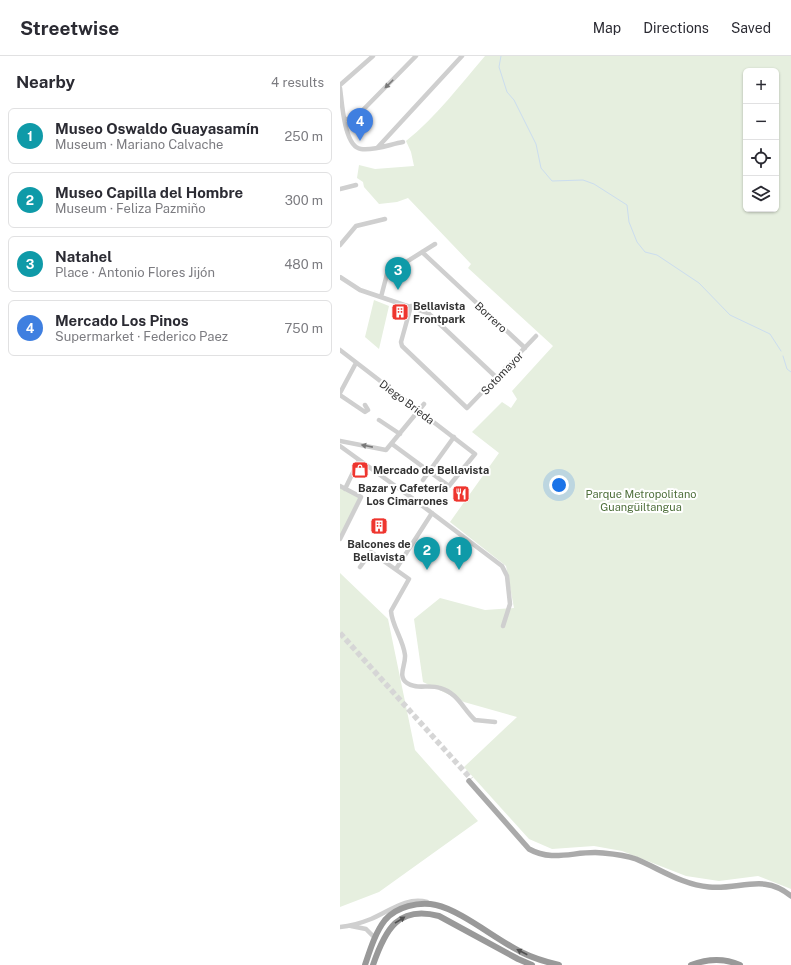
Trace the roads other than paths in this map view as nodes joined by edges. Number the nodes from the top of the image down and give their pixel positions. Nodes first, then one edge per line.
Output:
1 (373, 56) edge
2 (416, 56) edge
3 (462, 56) edge
4 (340, 77) edge
5 (348, 78) junction
6 (340, 87) edge
7 (345, 120) junction
8 (404, 142) dead end
9 (378, 147) junction
10 (356, 185) dead end
11 (340, 189) edge
12 (385, 219) dead end
13 (435, 244) dead end
14 (340, 245) edge
15 (422, 252) junction
16 (340, 277) edge
17 (381, 297) junction
18 (411, 306) junction
19 (536, 336) dead end
20 (525, 348) junction
21 (340, 350) edge
22 (356, 363) junction
23 (497, 378) junction
24 (340, 394) edge
25 (424, 404) dead end
26 (365, 405) dead end
27 (419, 410) junction
28 (379, 420) dead end
29 (400, 434) junction
30 (454, 437) junction
31 (340, 441) edge
32 (392, 444) junction
33 (340, 446) edge
34 (358, 460) junction
35 (429, 472) junction
36 (423, 480) dead end
37 (342, 487) edge
38 (432, 513) junction
39 (340, 539) edge
40 (360, 567) dead end
41 (396, 569) junction
42 (503, 626) dead end
43 (495, 722) dead end
44 (470, 780) tunnel mouth
45 (791, 896) edge
46 (436, 905) junction
47 (352, 926) junction
48 (340, 927) edge
49 (374, 938) junction
50 (365, 965) edge
51 (373, 965) edge
52 (532, 965) edge
53 (559, 965) edge
54 (691, 965) edge
55 (740, 965) edge

1 - 5 street
2 -> 7 street
3 - 9 street
4 - 5 street
5 - 6 street
6 - 7 street
7 - 9 street
8 - 9 street
10 - 11 street
12 - 14 street
13 - 15 street
15 - 17 street
15 - 20 street, Borrero
16 - 17 street
17 - 18 street
18 - 23 street
18 - 23 street, Sotomayor
19 - 20 street, Sotomayor
20 - 23 street, Sotomayor
21 - 22 street, Diego Brieda
22 - 24 street
22 - 27 street, Diego Brieda
24 - 26 street
25 - 27 street
27 - 29 street
27 - 30 street, Diego Brieda
28 - 29 street
29 - 32 street
30 - 35 street
30 - 35 street, Diego Brieda
32 -> 31 street
32 - 35 street
33 - 34 street
34 - 37 street
34 - 38 street
35 - 36 street
37 - 39 street
38 - 41 street
38 - 42 street
40 - 41 street
41 - 43 street
44 - 45 main road
46 - 47 street
46 - 49 highway
53 -> 46 highway
47 - 48 street
47 - 49 street
49 - 50 highway
51 -> 52 highway
54 - 55 highway

